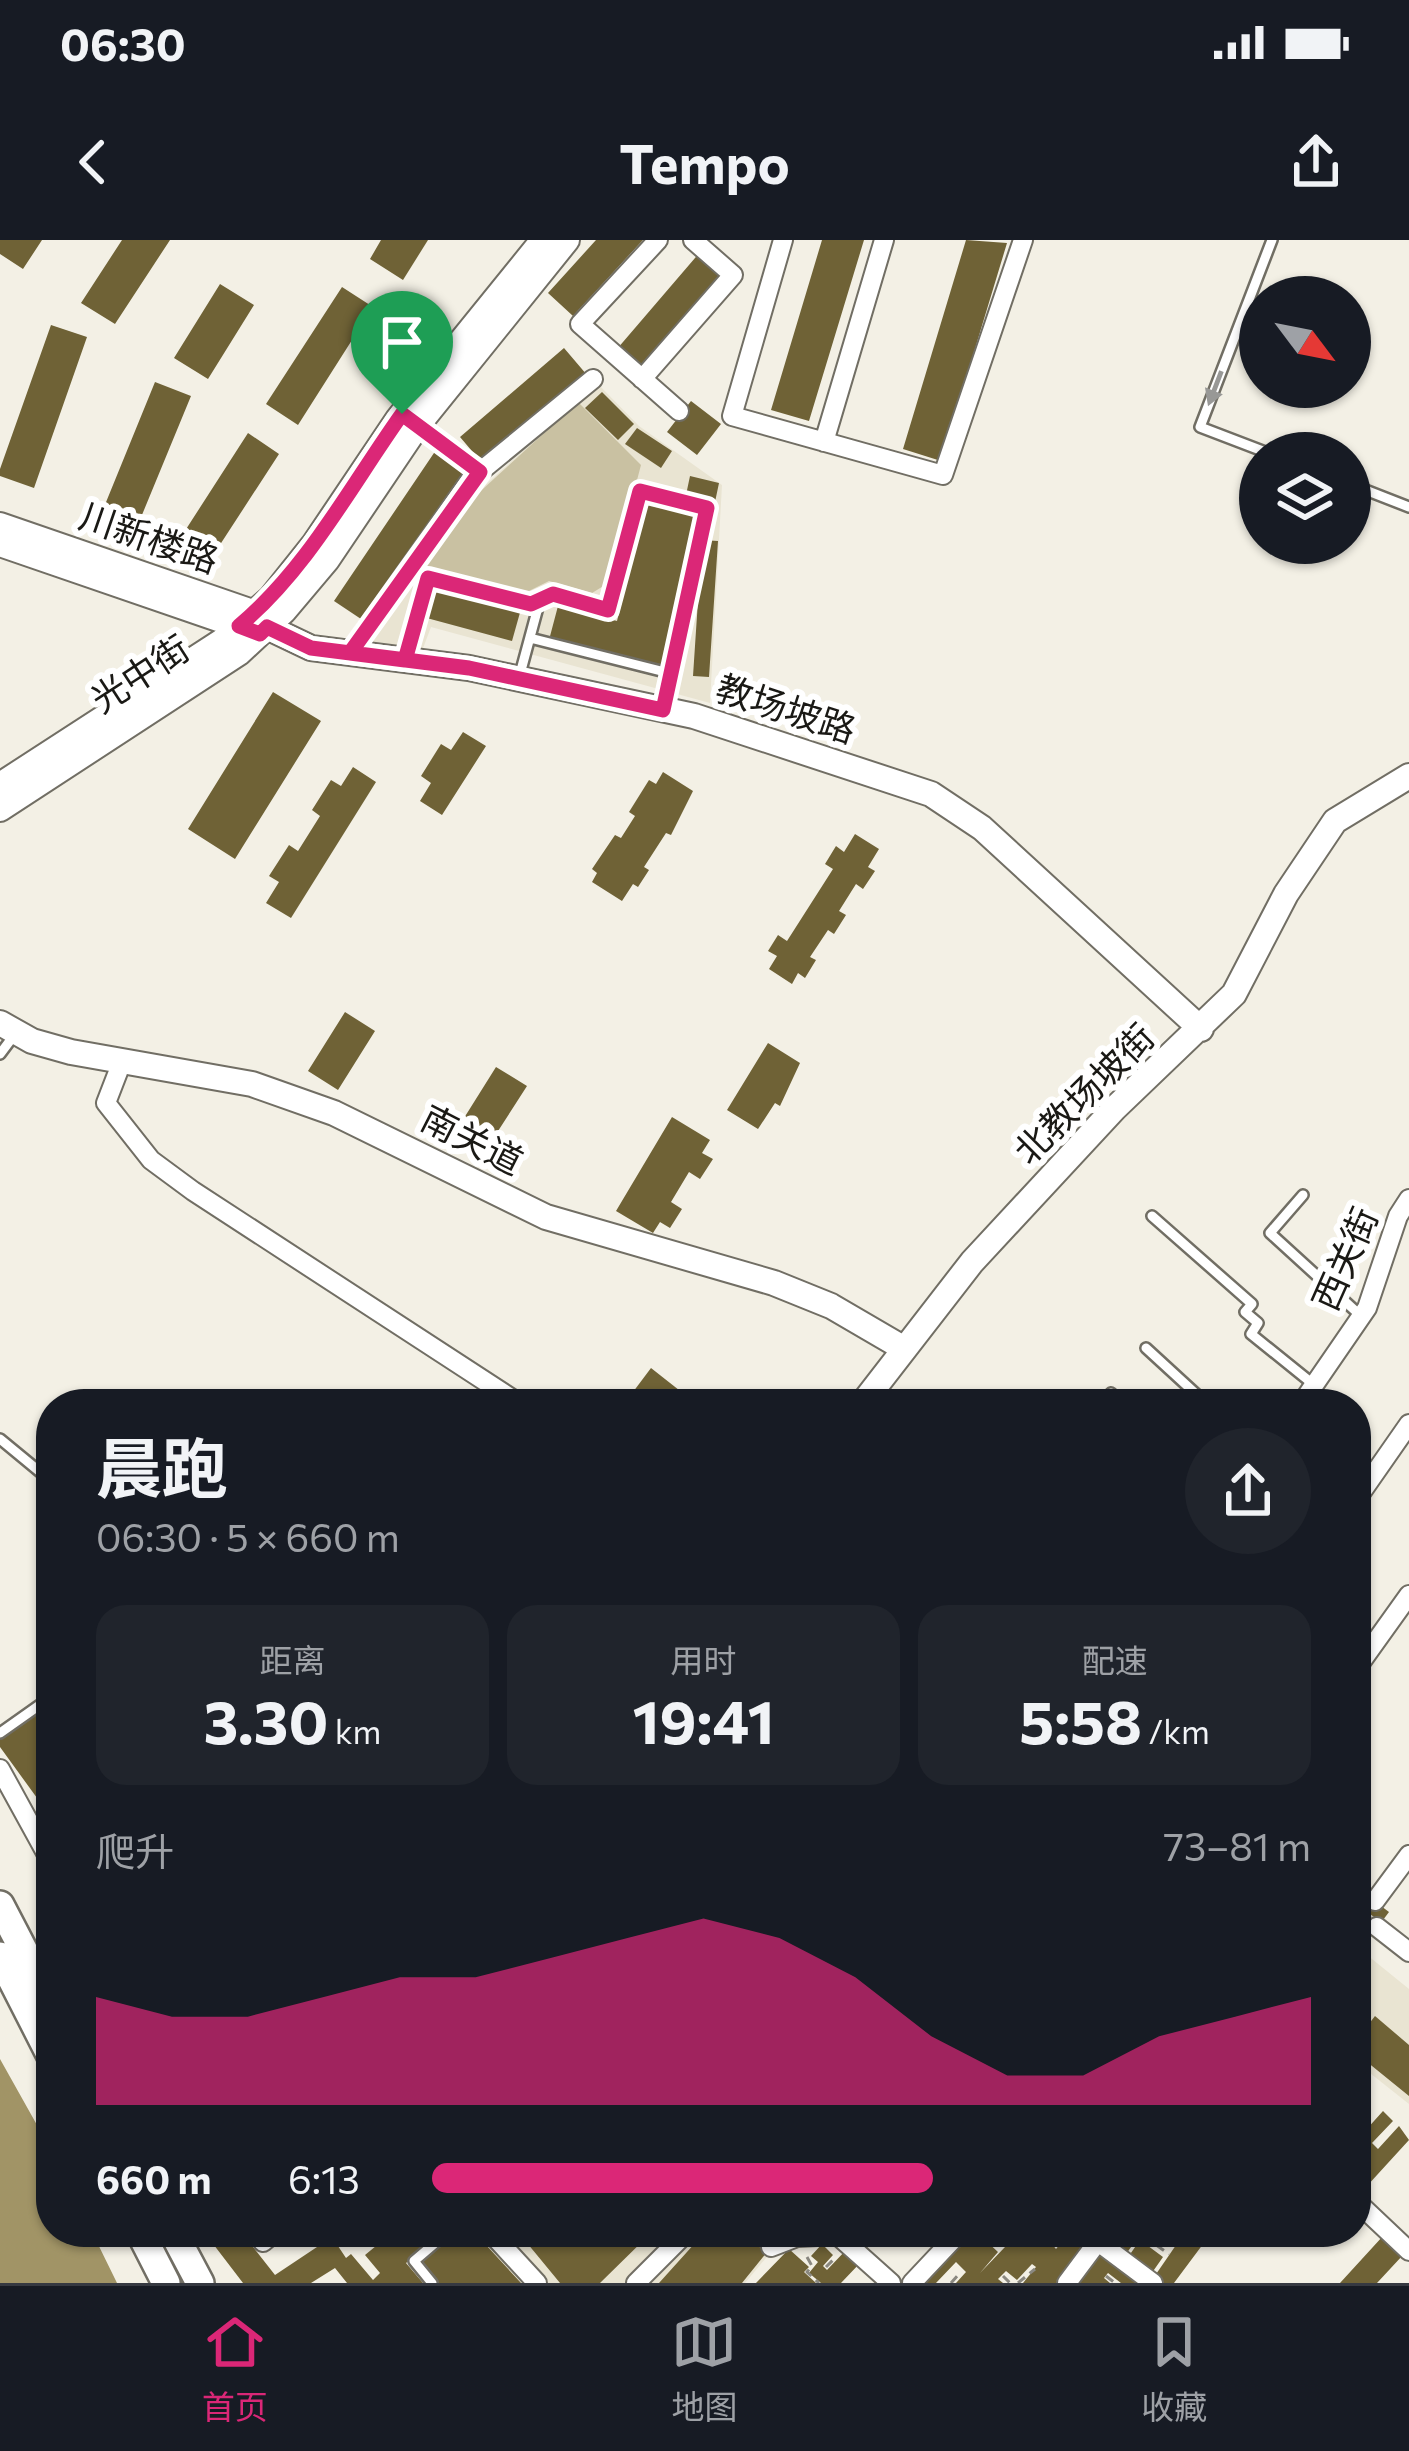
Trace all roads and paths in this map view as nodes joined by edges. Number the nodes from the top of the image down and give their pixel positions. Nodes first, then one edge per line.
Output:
1 (543, 240) edge
2 (567, 240) edge
3 (658, 240) edge
4 (693, 240) edge
5 (783, 240) edge
6 (884, 240) edge
7 (1023, 240) edge
8 (1272, 240) edge
9 (593, 379) dead end
10 (642, 379) junction
11 (680, 411) dead end
12 (410, 419) junction
13 (824, 442) junction
14 (1239, 442) edge
15 (480, 472) junction
16 (1371, 492) edge
17 (1409, 507) edge
18 (0, 525) edge
19 (0, 544) edge
20 (540, 600) junction
21 (259, 624) junction
22 (530, 638) junction
23 (350, 653) junction
24 (405, 660) junction
25 (669, 673) junction
26 (519, 679) junction
27 (663, 710) junction
28 (1409, 776) edge
29 (0, 785) edge
30 (0, 809) edge
31 (8, 1028) edge
32 (1201, 1030) junction
33 (0, 1054) edge
34 (123, 1059) junction
35 (1304, 1195) dead end
36 (1409, 1199) edge
37 (1152, 1216) dead end
38 (1361, 1316) junction
39 (903, 1348) junction
40 (1146, 1348) dead end
41 (1314, 1384) junction
42 (496, 1389) edge
43 (873, 1389) edge
44 (1191, 1389) edge
45 (1311, 1389) edge
46 (1409, 1424) edge
47 (0, 1439) edge
48 (36, 1469) edge
49 (1371, 1478) edge
50 (1409, 1595) edge
51 (1371, 1648) edge
52 (36, 1708) edge
53 (0, 1733) edge
54 (0, 1769) edge
55 (36, 1835) edge
56 (1409, 1855) edge
57 (1375, 1901) tunnel mouth
58 (0, 1905) edge
59 (1377, 1928) dead end
60 (36, 1949) edge
61 (1409, 1952) edge
62 (0, 1956) edge
63 (36, 2027) edge
64 (1371, 2215) edge
65 (148, 2247) edge
66 (181, 2247) edge
67 (430, 2247) edge
68 (504, 2247) edge
69 (672, 2247) edge
70 (802, 2247) edge
71 (851, 2247) edge
72 (946, 2247) edge
73 (1093, 2247) edge
74 (1112, 2247) edge
75 (1133, 2247) edge
76 (1159, 2247) edge
77 (1409, 2251) edge
78 (1169, 2254) dead end
79 (1127, 2256) dead end
80 (1035, 2269) dead end
81 (960, 2273) dead end
82 (1004, 2276) dead end
83 (1106, 2276) dead end
84 (166, 2283) edge
85 (200, 2283) edge
86 (432, 2283) edge
87 (537, 2283) edge
88 (636, 2283) edge
89 (818, 2283) edge
90 (891, 2283) edge
91 (913, 2283) edge
92 (951, 2283) edge
93 (1010, 2283) edge
94 (1018, 2283) edge
95 (1066, 2283) edge
96 (1115, 2283) edge
97 (1153, 2283) edge

1 - 12 street, 光中街
2 - 12 street, 光中街
3 - 10 street
4 - 10 street
5 - 13 street
6 - 13 street
7 - 13 street
8 -> 14 lane
9 - 15 street
10 - 11 street
12 - 15 street
12 - 21 street, 光中街
15 - 23 street
16 - 17 lane
18 - 21 street, 川新楼路
19 - 21 street, 川新楼路
20 - 22 lane
20 - 24 lane
20 - 25 lane
21 - 23 street, 教场坡路
21 - 29 street, 光中街
21 - 30 street, 光中街
22 - 25 lane
22 - 26 lane
23 - 24 street, 教场坡路
24 - 26 street, 教场坡路
25 - 27 lane
26 - 27 street, 教场坡路
27 - 32 street, 教场坡路
28 - 32 street, 北教场坡街
31 - 33 lane
31 - 34 street, 南关道
32 - 39 street, 北教场坡街
34 - 39 street, 南关道
34 - 42 street
35 - 38 lane
36 - 38 street, 西关街
37 - 41 lane
38 - 41 street, 西关街
39 - 43 street, 北教场坡街
40 - 44 lane
41 - 45 street, 西关街
46 - 49 street
47 - 48 lane
50 - 51 street
52 - 53 lane
54 - 55 street
56 - 57 street
58 - 60 main road
59 - 61 street
62 - 63 main road
64 - 77 street
65 - 84 main road
66 - 85 main road
67 - 86 lane
68 - 87 street
69 - 88 street
70 - 89 path
71 - 90 street
72 - 91 street
73 - 95 street
74 - 97 street
75 - 79 path
76 - 78 path
80 - 94 path
81 - 92 path
82 - 93 path
83 - 96 path

